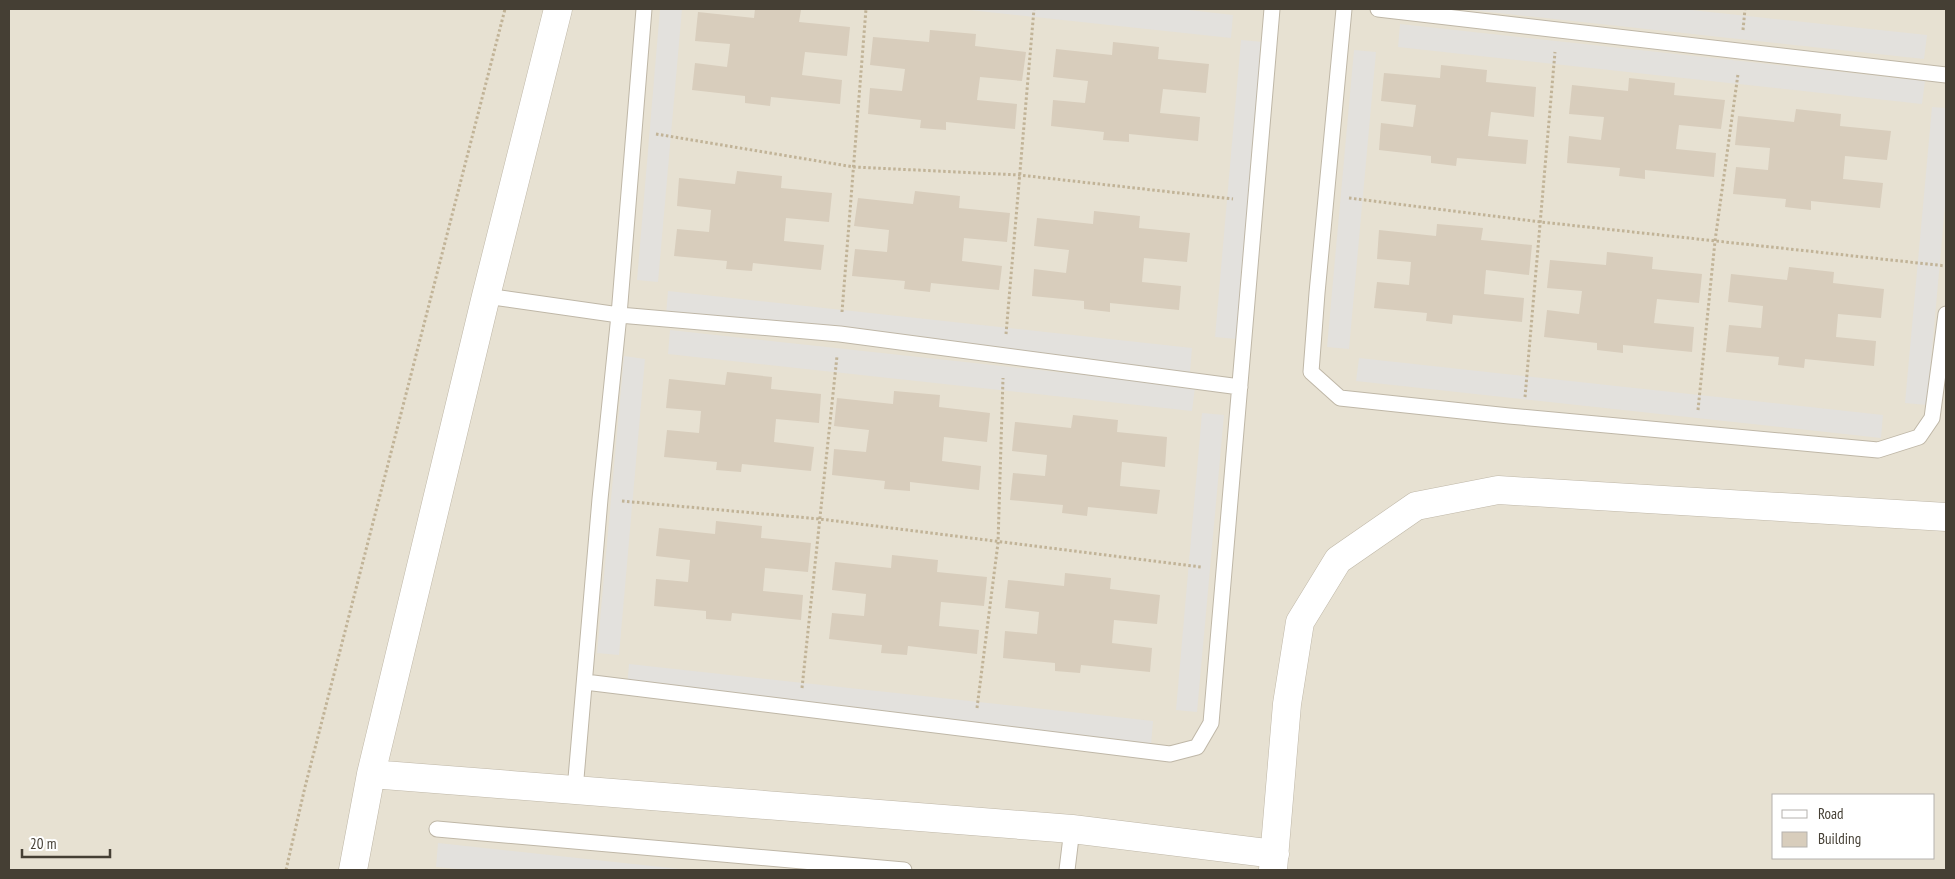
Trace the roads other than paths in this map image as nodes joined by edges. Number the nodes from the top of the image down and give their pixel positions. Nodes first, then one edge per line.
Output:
1 (558, 9) edge
2 (644, 9) edge
3 (1271, 9) edge
4 (1344, 9) edge
5 (1378, 9) edge
6 (1946, 75) edge
7 (486, 296) junction
8 (1946, 314) edge
9 (619, 315) junction
10 (1240, 387) junction
11 (1946, 517) edge
12 (585, 682) junction
13 (371, 774) junction
14 (575, 790) junction
15 (438, 829) dead end
16 (1072, 829) junction
17 (1274, 862) edge
18 (353, 870) edge
19 (904, 870) edge
20 (1067, 870) edge

1 - 7 street
2 - 9 lane
3 - 10 lane
4 - 8 lane
5 - 6 lane
7 - 9 lane
7 - 13 street
9 - 10 lane
9 - 12 lane
10 - 12 lane
11 - 17 street
12 - 14 lane
13 - 14 street
13 - 18 street
14 - 16 street
15 - 19 lane
16 - 17 street
16 - 20 lane

